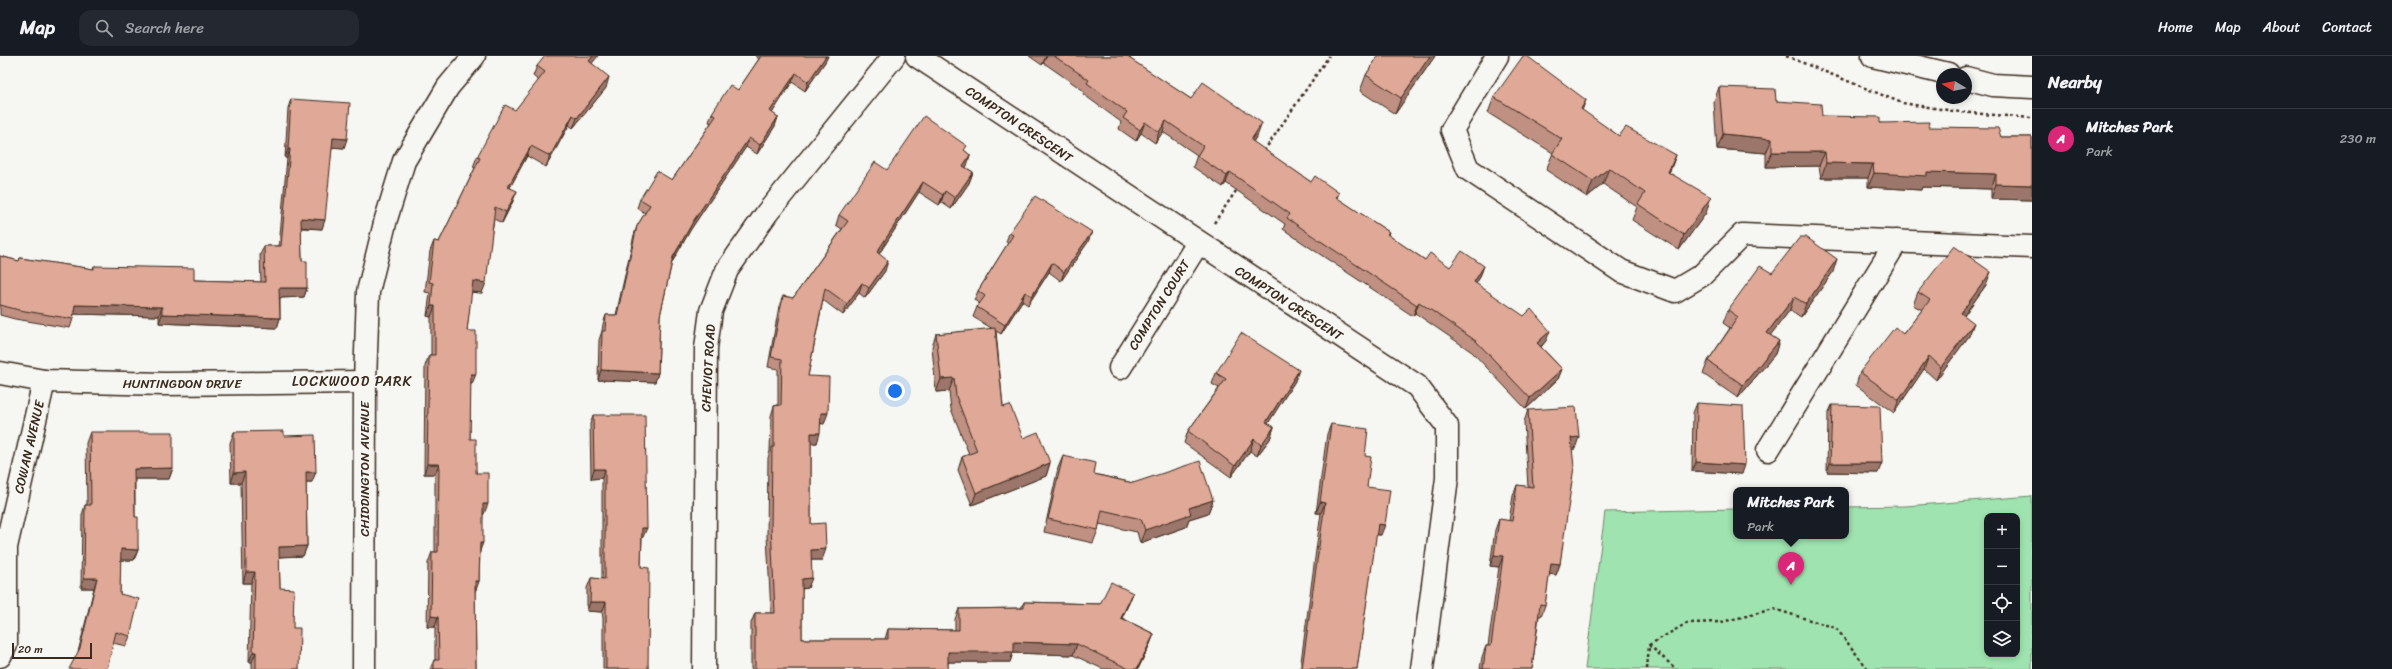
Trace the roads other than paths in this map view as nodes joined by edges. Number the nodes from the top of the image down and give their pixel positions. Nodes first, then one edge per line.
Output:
1 (474, 56) edge
2 (894, 56) edge
3 (917, 56) edge
4 (1496, 56) edge
5 (1873, 56) edge
6 (1936, 71) edge
7 (1972, 80) edge
8 (2032, 87) edge
9 (1203, 236) junction
10 (1897, 241) junction
11 (2032, 247) edge
12 (1120, 368) dead end
13 (0, 374) edge
14 (44, 380) junction
15 (364, 382) junction
16 (1768, 450) dead end
17 (0, 656) edge
18 (364, 669) edge
19 (704, 669) edge
20 (1422, 669) edge

1 - 15 street, CHIDDINGTON AVENUE
2 - 19 street, CHEVIOT ROAD
3 - 9 street, COMPTON CRESCENT
4 - 10 street
5 - 6 street
7 - 8 street
9 - 12 street, COMPTON COURT
9 - 20 street, COMPTON CRESCENT
10 - 11 street
10 - 16 street
13 - 14 street, HUNTINGDON DRIVE
14 - 15 street, HUNTINGDON DRIVE
14 - 17 street, COWAN AVENUE
15 - 18 street, CHIDDINGTON AVENUE

